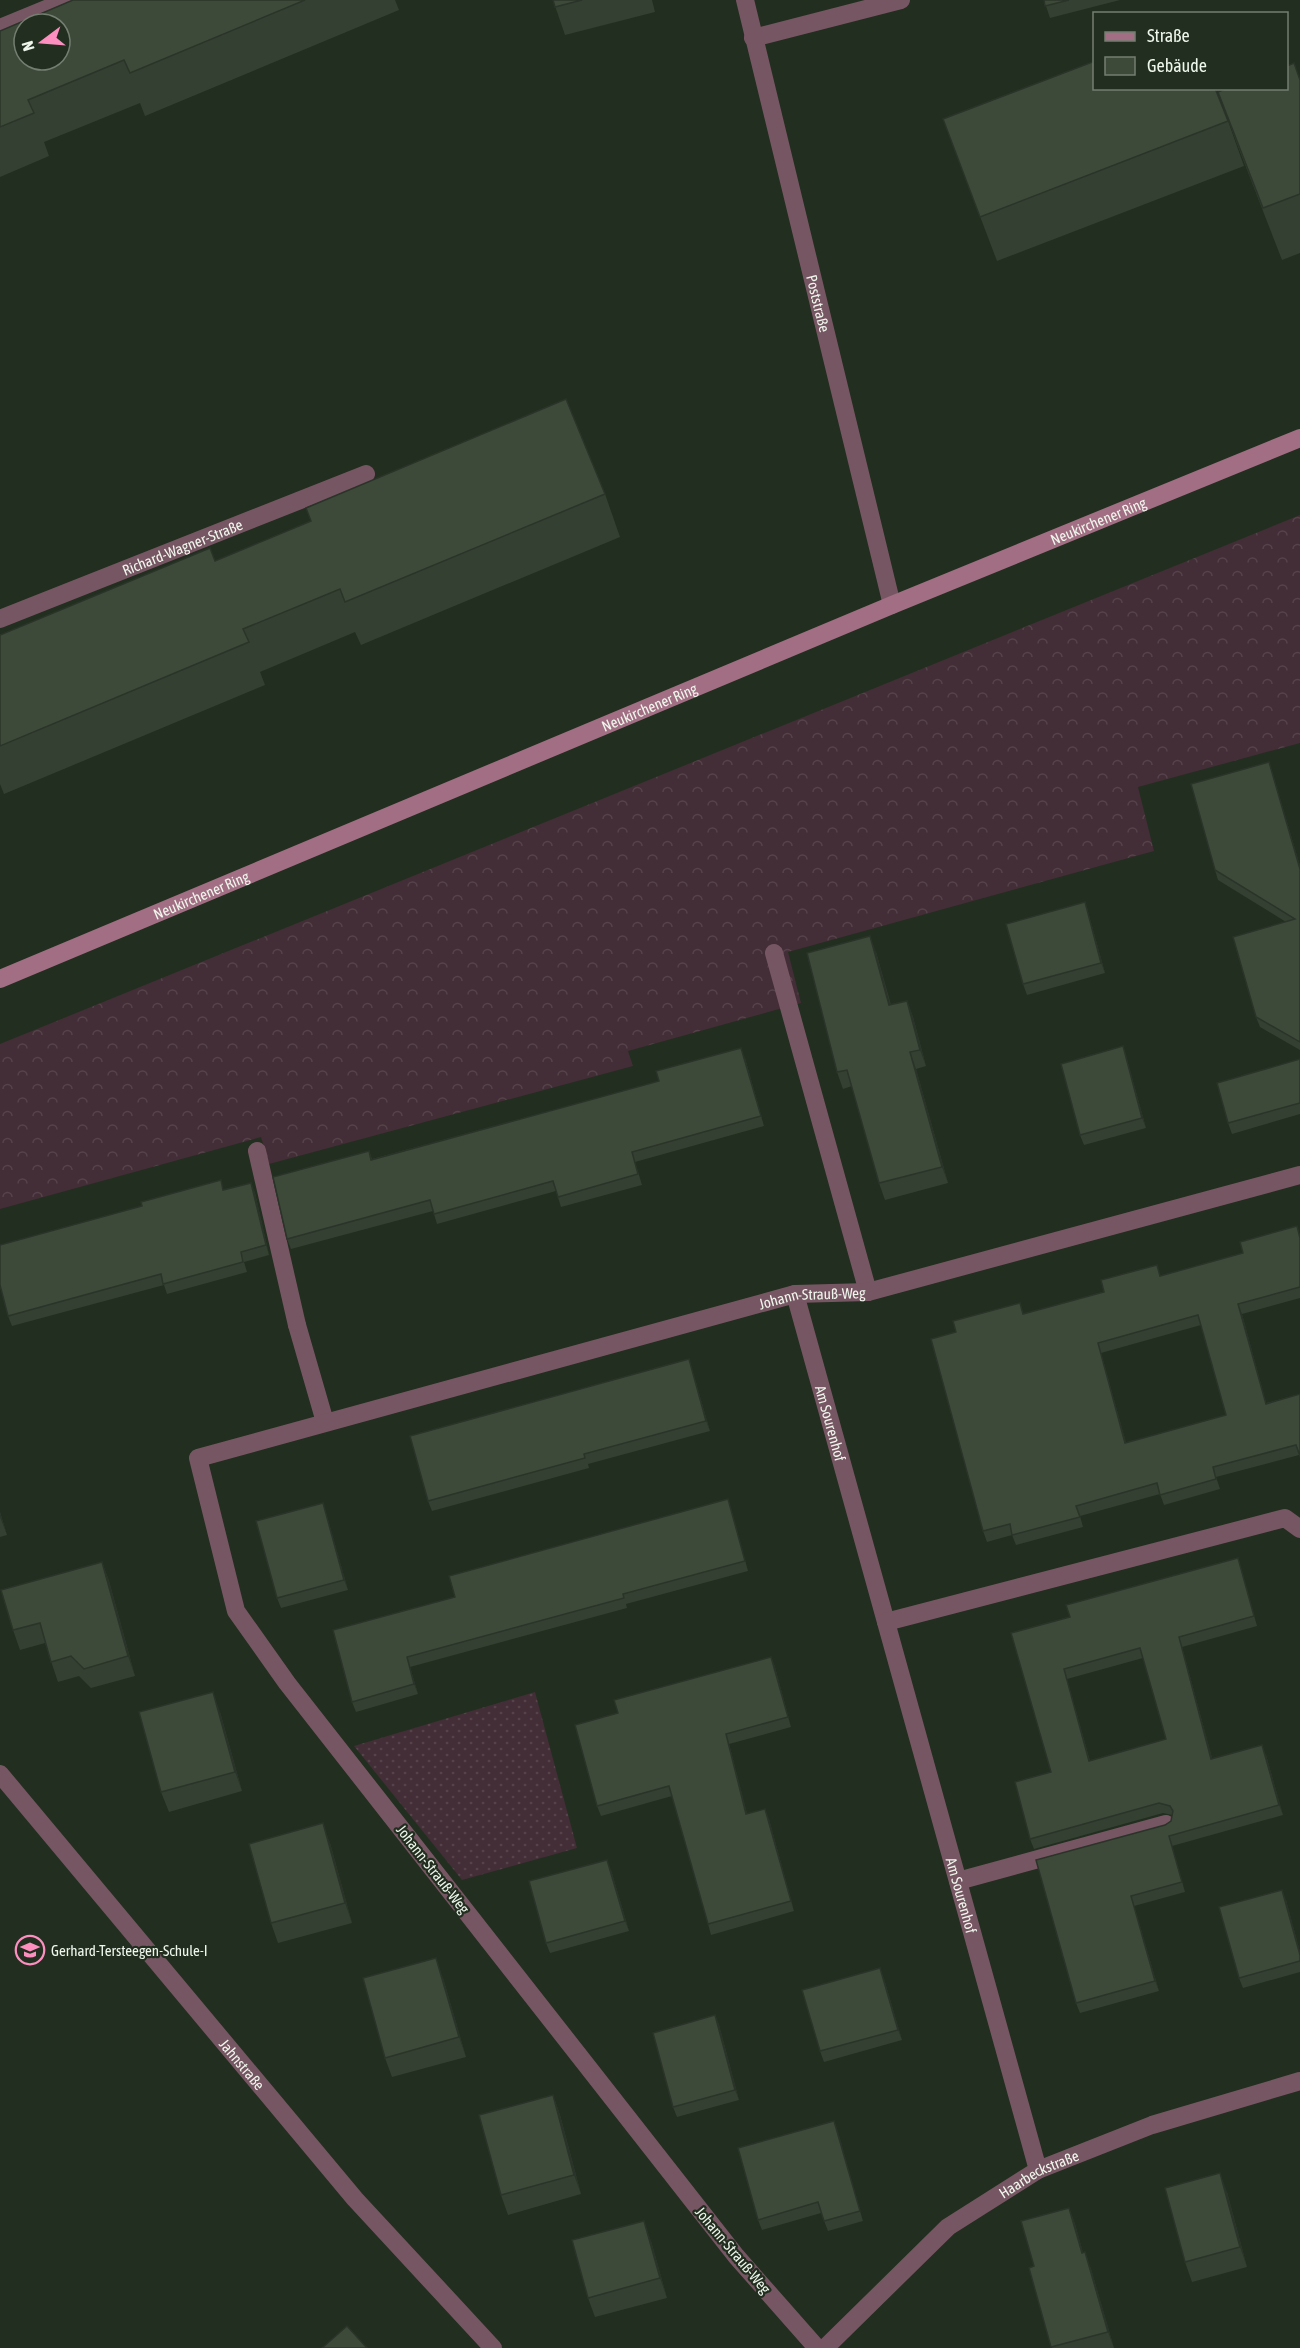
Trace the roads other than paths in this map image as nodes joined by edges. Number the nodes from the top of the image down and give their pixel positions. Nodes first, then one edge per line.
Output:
1 (68, 0) edge
2 (745, 0) edge
3 (901, 0) edge
4 (0, 28) edge
5 (753, 38) junction
6 (1300, 438) edge
7 (366, 474) dead end
8 (892, 605) junction
9 (0, 619) edge
10 (774, 952) dead end
11 (0, 979) edge
12 (257, 1151) dead end
13 (1300, 1175) edge
14 (868, 1292) junction
15 (795, 1294) junction
16 (325, 1422) junction
17 (1300, 1529) edge
18 (886, 1622) junction
19 (0, 1774) edge
20 (1166, 1824) edge
21 (958, 1881) junction
22 (1300, 2081) edge
23 (1038, 2170) junction
24 (493, 2348) edge
25 (817, 2348) edge
26 (825, 2348) edge

1 - 4 street
2 - 5 street, Poststraße
3 - 5 street
5 - 8 street, Poststraße
6 - 8 street, Neukirchener Ring
7 - 9 street, Richard-Wagner-Straße
8 - 11 street, Neukirchener Ring
10 - 14 street
12 - 16 street
13 - 14 street, Johann-Strauß-Weg
14 - 15 street, Johann-Strauß-Weg
15 - 16 street, Johann-Strauß-Weg
15 - 18 street, Am Sourenhof
16 - 25 street, Johann-Strauß-Weg
17 - 18 street
18 - 21 street, Am Sourenhof
19 - 24 street, Jahnstraße
20 - 21 street
21 - 23 street, Am Sourenhof
22 - 23 street, Haarbeckstraße
23 - 26 street, Haarbeckstraße

